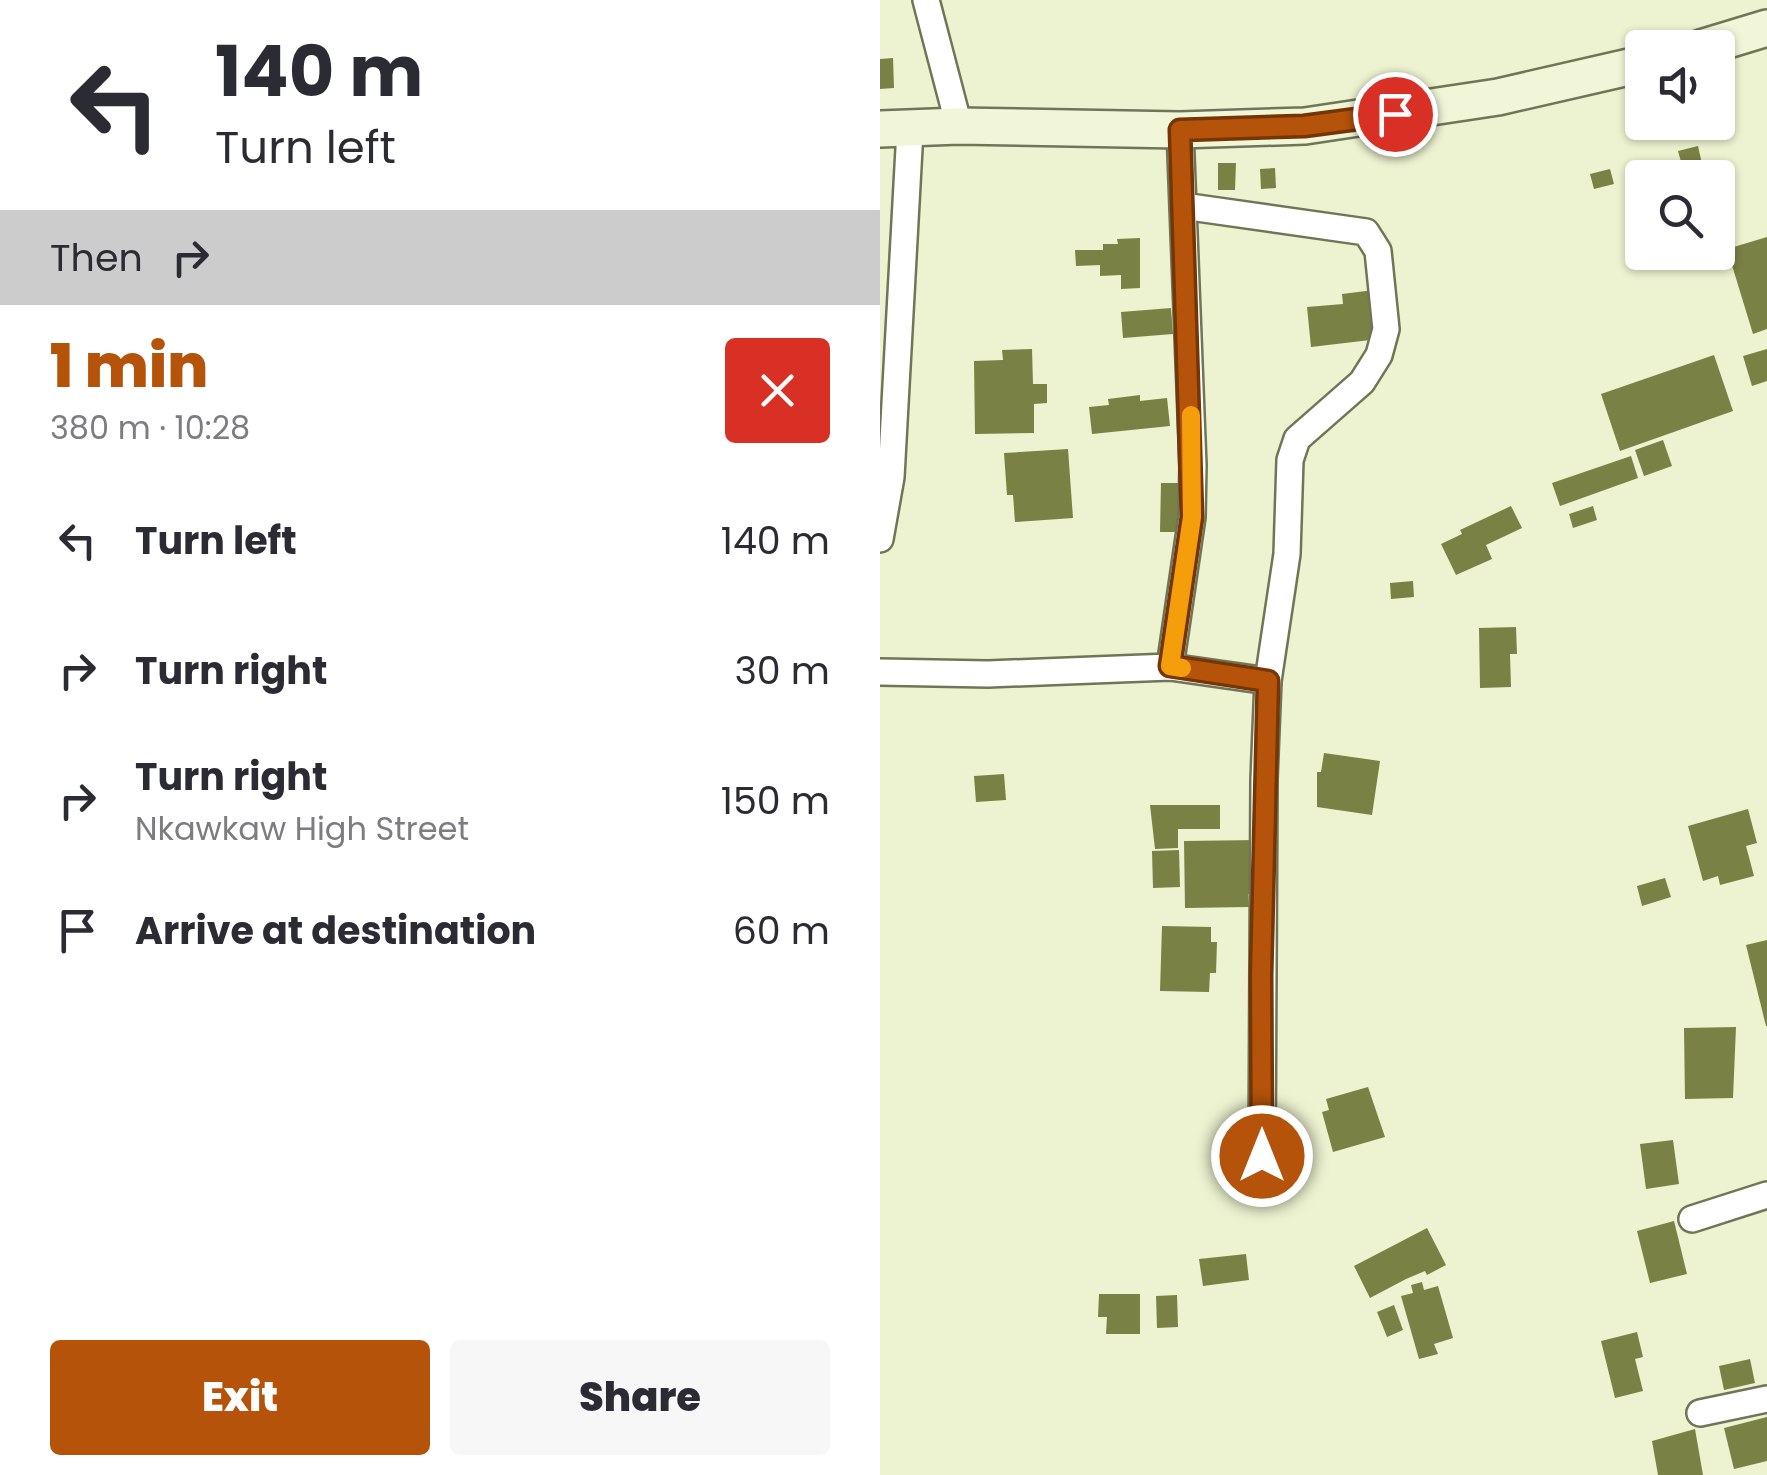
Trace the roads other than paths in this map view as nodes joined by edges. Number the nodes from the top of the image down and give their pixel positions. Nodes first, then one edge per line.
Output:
1 (926, 0) edge
2 (1767, 28) edge
3 (1735, 38) edge
4 (1625, 68) edge
5 (959, 126) junction
6 (895, 129) edge
7 (1180, 130) junction
8 (1183, 206) junction
9 (880, 539) edge
10 (1170, 666) junction
11 (880, 672) edge
12 (1268, 681) junction
13 (1262, 1156) dead end
14 (1767, 1195) edge
15 (1692, 1219) dead end
16 (1767, 1399) edge
17 (1700, 1412) dead end

1 - 5 street
2 - 3 main road
4 - 7 main road
5 - 6 main road
5 - 7 main road
6 - 9 street
7 - 8 street
8 - 10 street
8 - 12 street
10 - 11 street
10 - 12 street
12 - 13 street
14 - 15 street
16 - 17 street

